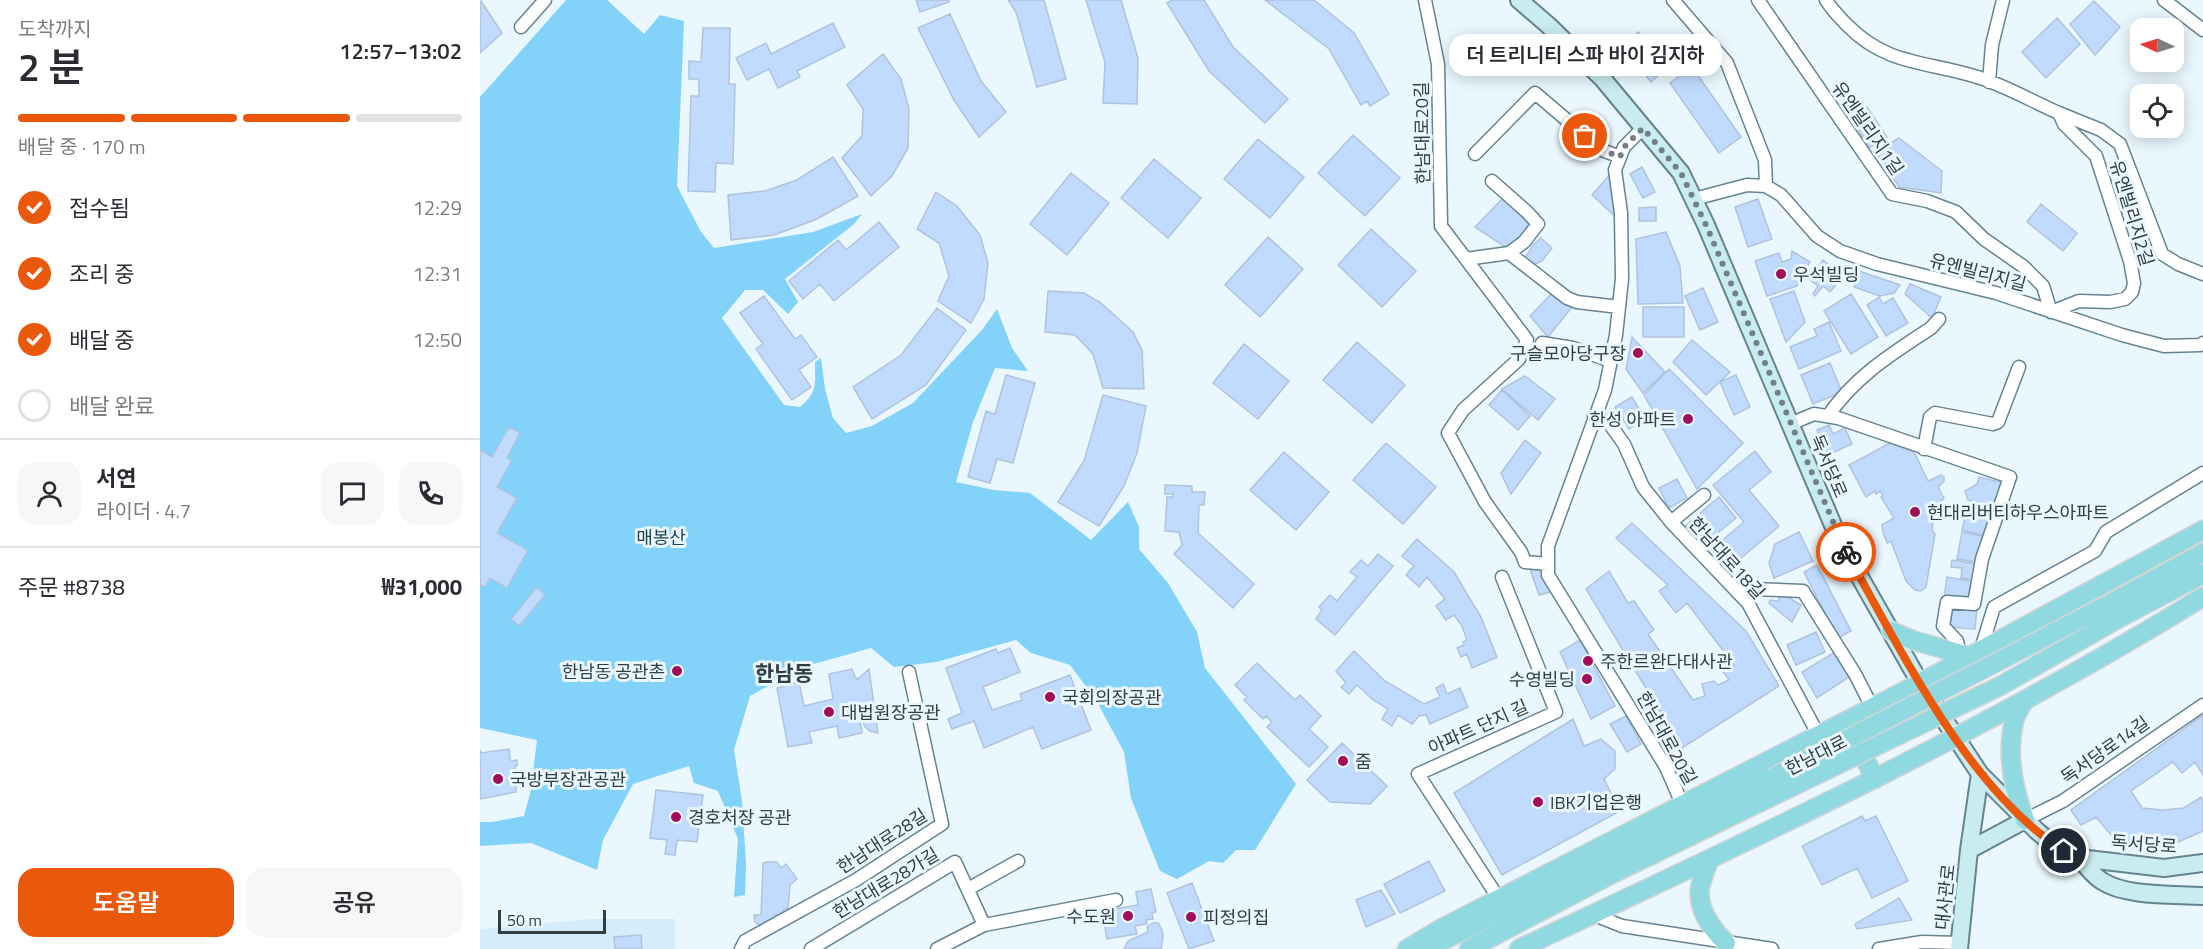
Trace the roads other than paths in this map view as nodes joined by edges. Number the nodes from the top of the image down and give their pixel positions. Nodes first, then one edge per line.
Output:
1 (546, 0) edge
2 (1425, 0) edge
3 (1519, 0) edge
4 (1673, 0) edge
5 (1758, 0) edge
6 (1826, 0) edge
7 (2003, 0) edge
8 (2164, 0) edge
9 (521, 27) dead end
10 (2203, 30) edge
11 (1989, 82) junction
12 (2059, 113) junction
13 (1643, 128) junction
14 (1475, 154) dead end
15 (1620, 157) junction
16 (1492, 181) dead end
17 (1766, 186) junction
18 (1694, 199) junction
19 (1509, 254) junction
20 (1466, 259) junction
21 (2203, 274) edge
22 (1619, 307) junction
23 (2051, 312) junction
24 (1939, 319) dead end
25 (1542, 343) dead end
26 (2203, 343) edge
27 (1611, 361) junction
28 (2019, 367) dead end
29 (1594, 416) junction
30 (1828, 416) junction
31 (1790, 424) junction
32 (1924, 449) junction
33 (2203, 473) edge
34 (1704, 495) dead end
35 (1671, 522) junction
36 (2203, 530) edge
37 (2203, 553) edge
38 (1548, 564) junction
39 (2203, 574) edge
40 (1502, 577) dead end
41 (1738, 593) junction
42 (2203, 597) edge
43 (2119, 608) junction
44 (1891, 631) junction
45 (1970, 653) junction
46 (909, 672) dead end
47 (1920, 683) junction
48 (2025, 700) junction
49 (2203, 705) edge
50 (1872, 707) junction
51 (1846, 721) junction
52 (1819, 736) junction
53 (1955, 736) junction
54 (1980, 774) junction
55 (1875, 779) junction
56 (1775, 785) junction
57 (1683, 806) junction
58 (2025, 820) junction
59 (1969, 850) junction
60 (2079, 858) junction
61 (1709, 860) junction
62 (1018, 861) dead end
63 (2203, 863) edge
64 (968, 889) junction
65 (2203, 896) edge
66 (1499, 899) junction
67 (1116, 900) dead end
68 (1592, 914) junction
69 (984, 925) junction
70 (1725, 946) edge
71 (1963, 947) edge
72 (741, 949) edge
73 (811, 949) edge
74 (937, 949) edge
75 (1407, 949) edge
76 (1426, 949) edge
77 (1469, 949) edge
78 (1519, 949) edge
79 (1772, 949) edge
80 (1879, 949) edge

1 - 9 street
2 - 20 street, 한남대로20길
3 - 13 main road, 독서당로
4 - 17 street
5 - 23 street, 유엔빌리지1길
6 - 11 street, 유엔빌리지2길
7 - 11 street
8 - 10 street
11 - 12 street, 유엔빌리지2길
12 - 21 street
12 - 23 street, 유엔빌리지2길
13 - 15 street
13 - 18 main road, 독서당로
14 - 15 street
15 - 22 street, 한남대로20길
16 - 19 street
17 - 18 street
17 - 23 street, 유엔빌리지길
18 - 31 main road, 독서당로
19 - 20 street
19 - 22 street
20 - 38 street, 한남대로20길
22 - 27 street, 한남대로20길
23 - 26 street, 유엔빌리지길
24 - 30 street
25 - 27 street
27 - 29 street, 한남대로20길
28 - 32 street
29 - 35 street, 한남대로18길
29 - 38 street, 한남대로20길
30 - 31 street
30 - 32 street
31 - 44 main road, 독서당로
32 - 45 street
33 - 45 street
34 - 35 street
35 - 41 street, 한남대로18길
36 - 45 main road
37 - 43 main road, 한남대로
38 - 57 street, 한남대로20길
39 - 43 main road, 한남대로
40 - 66 street, 아파트 단지 길
41 - 50 street
41 - 52 street, 한남대로18길
42 - 48 main road
43 - 56 main road, 한남대로, bridge
44 - 45 main road
44 - 47 main road, 독서당로
45 - 47 main road
46 - 72 street, 한남대로28길
47 - 50 main road
47 - 53 main road, 독서당로
48 - 53 main road
48 - 58 main road
49 - 58 street, 독서당로14길
50 - 51 main road
51 - 52 main road
51 - 55 main road
52 - 57 main road
53 - 54 main road, 독서당로
53 - 55 main road
54 - 58 main road, 독서당로
54 - 59 main road, 대사관로
55 - 61 main road
56 - 76 main road, 한남대로
56 - 77 main road, 한남대로
57 - 66 main road
58 - 59 main road, 대사관로
58 - 60 main road, 독서당로
59 - 71 main road, 대사관로
60 - 63 main road, 독서당로
60 - 65 main road
61 - 68 main road
61 - 70 main road
62 - 64 street
64 - 69 street, 한남대로28가길
64 - 73 street, 한남대로28가길
66 - 75 main road
67 - 69 street
68 - 70 street
68 - 78 main road
69 - 74 street
70 - 79 street
71 - 80 street

